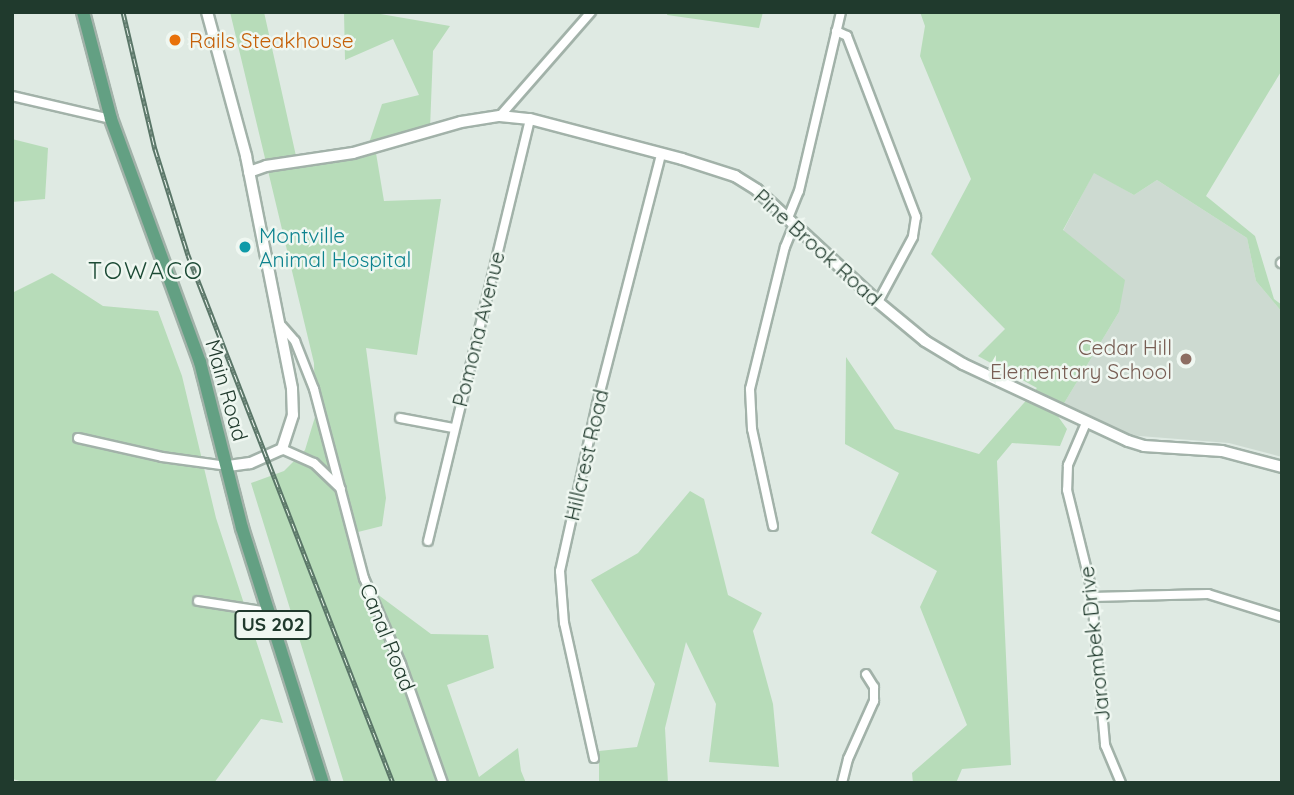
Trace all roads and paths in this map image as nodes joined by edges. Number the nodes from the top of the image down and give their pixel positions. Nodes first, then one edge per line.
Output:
1 (83, 12) edge
2 (206, 12) edge
3 (591, 12) edge
4 (841, 12) edge
5 (836, 31) junction
6 (12, 96) edge
7 (500, 116) junction
8 (111, 119) junction
9 (530, 119) junction
10 (661, 154) junction
11 (249, 172) junction
12 (791, 221) junction
13 (878, 302) junction
14 (282, 326) junction
15 (400, 418) dead end
16 (1086, 423) junction
17 (453, 428) junction
18 (78, 438) dead end
19 (282, 449) junction
20 (228, 466) junction
21 (1282, 467) edge
22 (341, 489) junction
23 (773, 526) dead end
24 (428, 541) dead end
25 (1092, 597) junction
26 (198, 600) dead end
27 (269, 612) junction
28 (1282, 617) edge
29 (866, 674) dead end
30 (594, 758) dead end
31 (323, 783) edge
32 (443, 783) edge
33 (842, 783) edge
34 (1121, 783) edge

1 - 8 main road, Main Road / US 202
2 - 11 street
3 - 7 street
4 - 5 street
5 - 12 street
5 - 13 street
6 - 8 street
7 - 9 street, Pine Brook Road
7 - 11 street, Pine Brook Road
8 - 20 main road, Main Road / US 202
9 - 10 street, Pine Brook Road
9 - 17 street, Pomona Avenue
10 - 12 street, Pine Brook Road
10 - 30 street, Hillcrest Road
11 - 14 street
12 - 13 street, Pine Brook Road
12 - 23 street
13 - 16 street, Pine Brook Road
14 - 19 street
14 - 22 street, Canal Road
15 - 17 street
16 - 21 street, Pine Brook Road
16 - 25 street, Jarombek Drive
17 - 24 street, Pomona Avenue
18 - 20 street
19 - 20 street
19 - 22 street
20 - 27 main road, Main Road / US 202
22 - 32 street, Canal Road
25 - 28 street
25 - 34 street, Jarombek Drive
26 - 27 street
27 - 31 main road, Main Road / US 202
29 - 33 street

